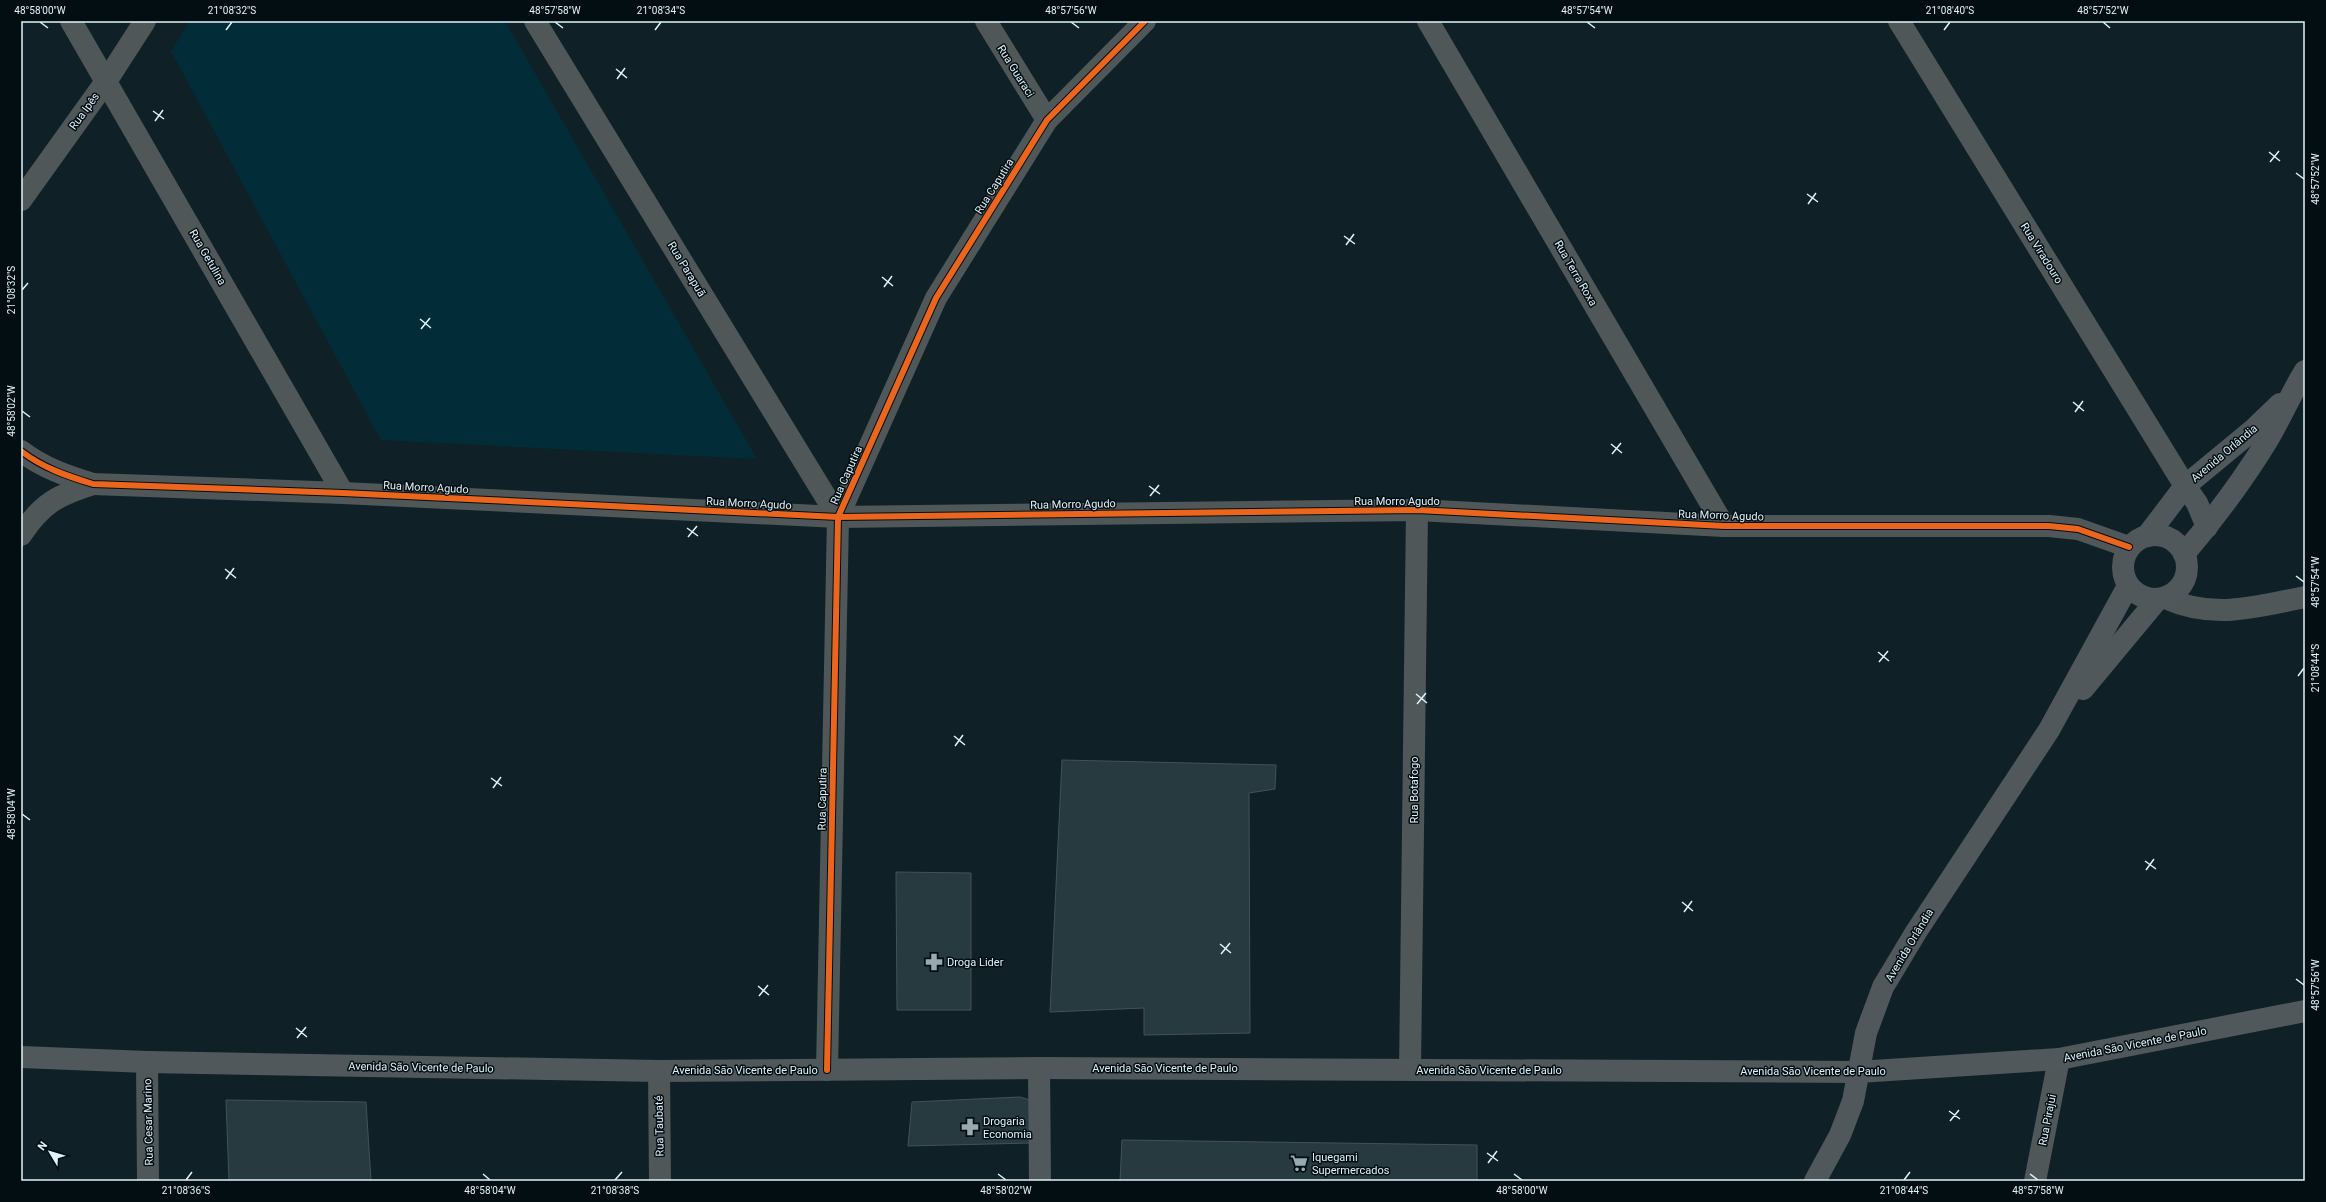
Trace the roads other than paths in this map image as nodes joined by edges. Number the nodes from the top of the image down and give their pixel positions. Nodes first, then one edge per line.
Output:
1 (71, 21) edge
2 (145, 21) edge
3 (535, 21) edge
4 (986, 21) edge
5 (1145, 21) edge
6 (1428, 21) edge
7 (1899, 21) edge
8 (107, 80) junction
9 (1047, 120) junction
10 (21, 200) edge
11 (2305, 371) edge
12 (2291, 394) junction
13 (21, 451) edge
14 (93, 484) junction
15 (2185, 486) junction
16 (343, 493) junction
17 (1417, 510) junction
18 (838, 518) junction
19 (1724, 526) junction
20 (2207, 528) junction
21 (21, 535) edge
22 (2138, 542) junction
23 (2184, 554) junction
24 (2128, 586) junction
25 (2305, 597) edge
26 (2161, 599) junction
27 (2049, 730) junction
28 (2305, 1011) edge
29 (21, 1057) edge
30 (2060, 1058) junction
31 (147, 1062) junction
32 (1039, 1068) junction
33 (827, 1070) junction
34 (1410, 1070) junction
35 (659, 1071) junction
36 (1858, 1072) junction
37 (148, 1181) edge
38 (660, 1181) edge
39 (1040, 1181) edge
40 (1815, 1181) edge
41 (2035, 1181) edge

1 - 8 street, Rua Getulina
2 - 8 street, Rua Ipês
3 - 18 street, Rua Parapuã
4 - 9 street, Rua Guaraci
5 - 9 street, Rua Caputira
6 - 19 street, Rua Terra Roxa
7 - 15 street, Rua Viradouro
8 - 10 street, Rua Ipês
8 - 16 street, Rua Getulina
9 - 18 street, Rua Caputira
11 - 12 main road, Avenida Orlândia
12 - 15 main road, Avenida Orlândia
12 - 20 main road, Avenida Orlândia
13 - 14 street, Rua Morro Agudo
14 - 16 street, Rua Morro Agudo
14 - 21 street
15 - 20 main road
15 - 22 main road, Avenida Orlândia
16 - 18 street, Rua Morro Agudo
17 - 18 street, Rua Morro Agudo
17 - 19 street, Rua Morro Agudo
17 - 34 street, Rua Botafogo
18 - 33 street, Rua Caputira
19 - 22 street, Rua Morro Agudo
20 - 23 main road, Avenida Orlândia
22 - 23 main road
22 - 24 main road
23 - 26 main road
24 - 26 main road
24 - 27 main road, Avenida Orlândia
25 - 26 street
26 - 27 main road, Avenida Orlândia
27 - 36 main road, Avenida Orlândia
28 - 30 main road, Avenida São Vicente de Paulo
29 - 31 main road, Avenida São Vicente de Paulo
30 - 36 main road, Avenida São Vicente de Paulo
30 - 41 street, Rua Pirajui
31 - 35 main road, Avenida São Vicente de Paulo
31 - 37 street, Rua Cesar Marino
32 - 33 main road, Avenida São Vicente de Paulo
32 - 34 main road, Avenida São Vicente de Paulo
32 - 39 main road
33 - 35 main road, Avenida São Vicente de Paulo
34 - 36 main road, Avenida São Vicente de Paulo
35 - 38 street, Rua Taubaté
36 - 40 main road, Avenida Orlândia

